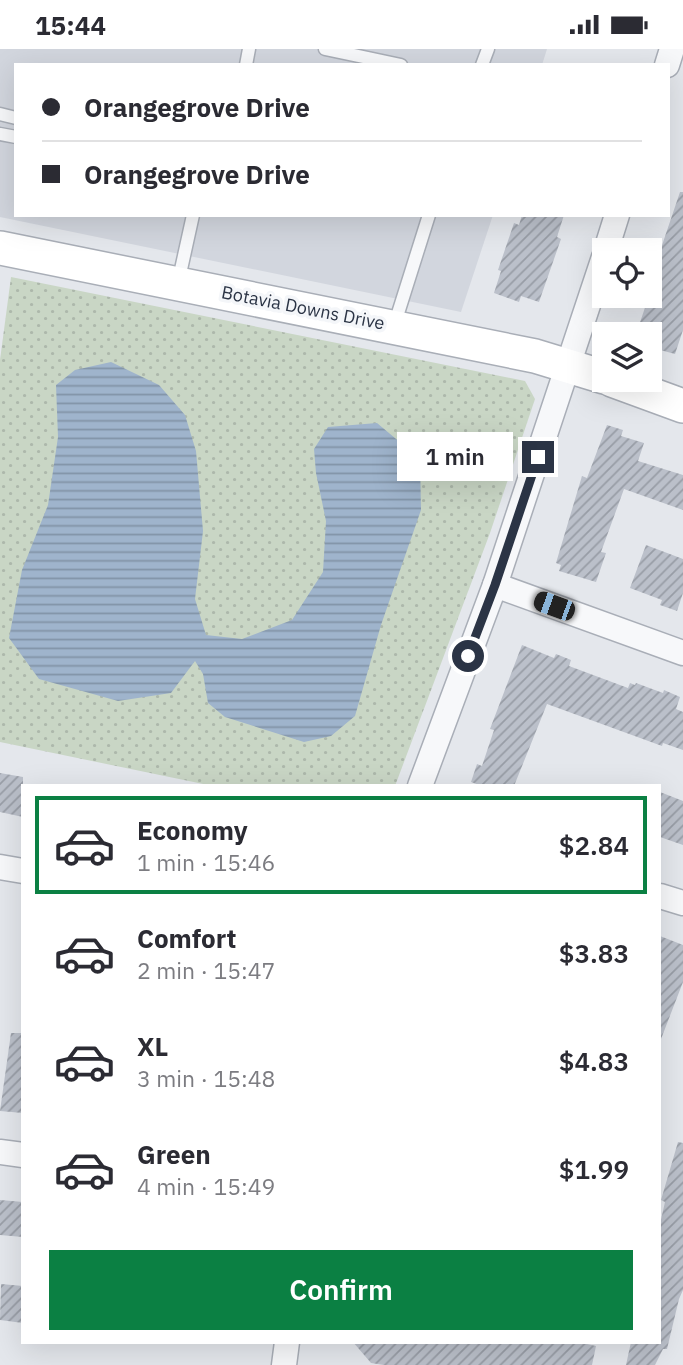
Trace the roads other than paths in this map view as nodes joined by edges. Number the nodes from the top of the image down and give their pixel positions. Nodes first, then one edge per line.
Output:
1 (326, 49) edge
2 (392, 63) edge
3 (194, 217) edge
4 (428, 217) edge
5 (616, 217) edge
6 (610, 238) edge
7 (0, 248) edge
8 (177, 284) junction
9 (592, 293) edge
10 (394, 327) junction
11 (568, 366) junction
12 (592, 373) edge
13 (645, 392) edge
14 (683, 406) edge
15 (495, 585) junction
16 (683, 653) edge
17 (421, 784) edge
18 (0, 867) edge
19 (21, 871) edge
20 (661, 896) edge
21 (683, 903) edge
22 (0, 1152) edge
23 (21, 1155) edge
24 (287, 1344) edge
25 (284, 1365) edge

1 - 2 lane
3 - 8 lane
4 - 10 lane
5 - 6 street
7 - 8 street, Botavia Downs Drive
8 - 10 street, Botavia Downs Drive
9 - 11 street
10 - 11 street, Botavia Downs Drive
11 - 12 street, Botavia Downs Drive
11 - 15 street
13 - 14 street
15 - 16 street
15 - 17 street
18 - 19 street
20 - 21 street
22 - 23 street
24 - 25 street

